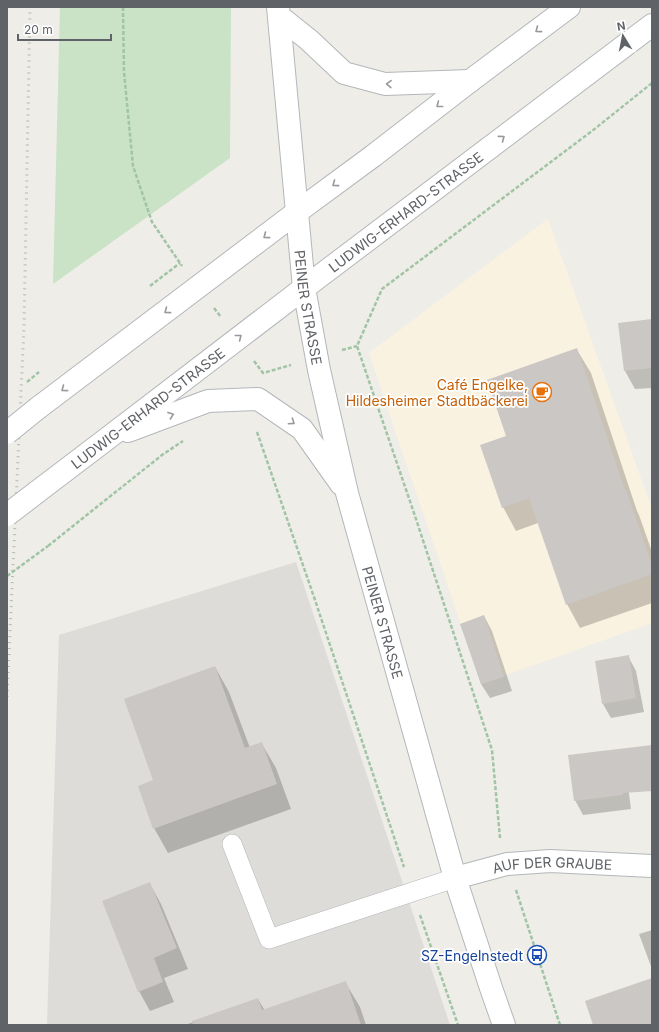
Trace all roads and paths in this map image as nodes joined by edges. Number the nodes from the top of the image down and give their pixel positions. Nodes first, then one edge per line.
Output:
1 (123, 7) edge
2 (569, 7) edge
3 (279, 12) edge
4 (652, 25) edge
5 (470, 81) junction
6 (652, 83) edge
7 (297, 212) junction
8 (198, 287) junction
9 (304, 288) junction
10 (263, 373) dead end
11 (258, 399) junction
12 (7, 433) edge
13 (108, 438) junction
14 (188, 438) dead end
15 (347, 493) junction
16 (7, 514) edge
17 (7, 576) edge
18 (232, 844) dead end
19 (507, 864) junction
20 (652, 866) edge
21 (455, 878) junction
22 (412, 892) junction
23 (458, 1025) edge
24 (504, 1025) edge
25 (560, 1025) edge

1 - 8 path
2 -> 5 main road
5 -> 3 main road
3 - 7 main road, PEINER STRASSE
9 -> 4 main road, LUDWIG-ERHARD-STRASSE
5 -> 7 main road
6 - 19 path
7 -> 8 main road
7 - 9 main road, PEINER STRASSE
8 -> 12 main road, bridge
13 -> 9 main road, LUDWIG-ERHARD-STRASSE
9 - 15 main road, PEINER STRASSE
10 - 11 path
13 -> 11 main road
11 -> 15 main road
11 - 22 path
13 - 16 main road, LUDWIG-ERHARD-STRASSE, bridge
14 - 17 path, bridge
15 - 21 main road, PEINER STRASSE
18 - 22 lane
19 - 20 main road, AUF DER GRAUBE
19 - 21 main road, AUF DER GRAUBE
19 - 25 path
21 - 22 lane
21 - 24 main road, PEINER STRASSE
22 - 23 path

